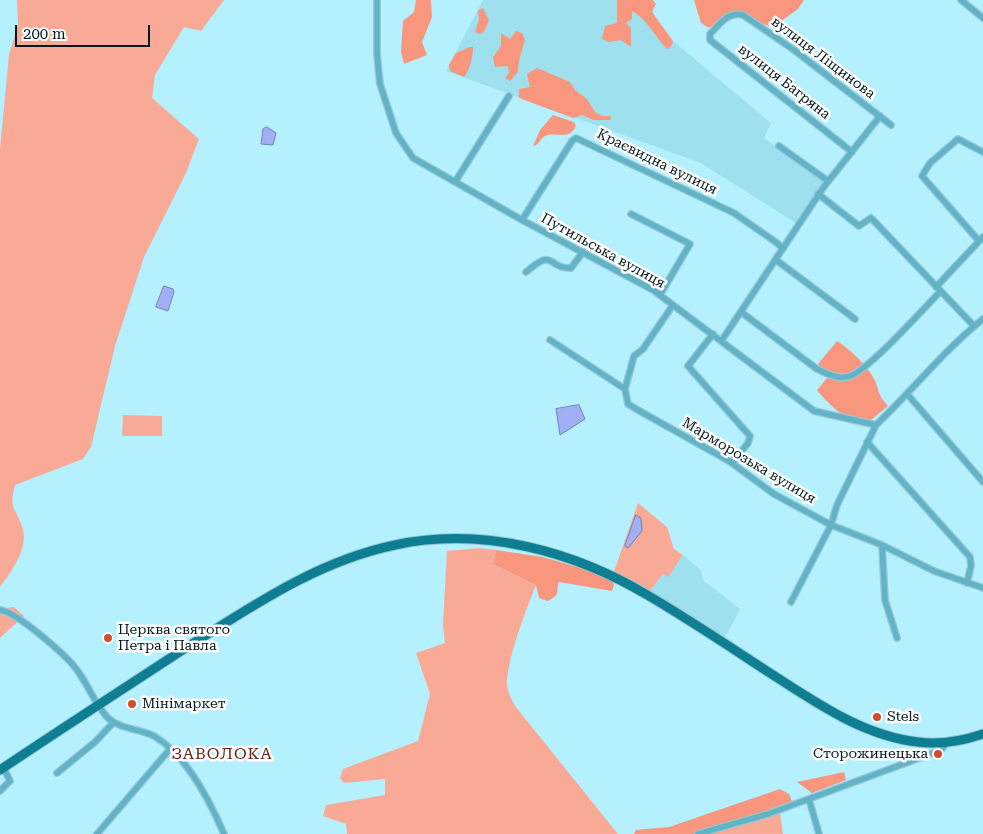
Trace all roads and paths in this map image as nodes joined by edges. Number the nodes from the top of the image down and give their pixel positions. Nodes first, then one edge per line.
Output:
1 (377, 0) edge
2 (961, 0) edge
3 (983, 18) edge
4 (714, 30) joint
5 (509, 96) dead end
6 (880, 116) junction
7 (891, 125) dead end
8 (779, 146) dead end
9 (852, 152) junction
10 (983, 152) edge
11 (828, 181) junction
12 (455, 182) junction
13 (818, 194) junction
14 (631, 214) dead end
15 (522, 220) junction
16 (981, 239) edge
17 (782, 249) junction
18 (583, 252) junction
19 (776, 260) junction
20 (526, 272) dead end
21 (938, 290) junction
22 (660, 295) junction
23 (673, 305) junction
24 (741, 312) junction
25 (855, 319) dead end
26 (983, 319) edge
27 (974, 326) junction
28 (713, 334) junction
29 (550, 340) dead end
30 (722, 340) junction
31 (625, 389) junction
32 (908, 395) junction
33 (876, 425) junction
34 (867, 442) junction
35 (732, 463) junction
36 (983, 482) edge
37 (831, 525) junction
38 (882, 545) junction
39 (966, 584) junction
40 (983, 588) edge
41 (791, 602) dead end
42 (0, 610) edge
43 (897, 638) dead end
44 (96, 706) junction
45 (113, 722) junction
46 (983, 734) edge
47 (947, 743) junction
48 (170, 748) junction
49 (2, 768) edge
50 (58, 772) dead end
51 (0, 792) edge
52 (809, 799) junction
53 (710, 832) edge
54 (97, 834) edge
55 (224, 834) edge
56 (698, 834) edge
57 (819, 834) edge

1 - 12 street, Путильська вулиця
2 - 3 street
4 - 6 street, вулиця Ліщинова
4 - 9 street, вулиця Багряна
5 - 12 street
6 - 7 street, вулиця Ліщинова
6 - 9 street
8 - 11 street
9 - 11 street
10 - 16 street
11 - 13 street
12 - 15 street, Путильська вулиця
13 - 17 street
13 - 21 street
14 - 22 street
15 - 17 street, Краєвидна вулиця
15 - 18 street, Путильська вулиця
16 - 21 street
17 - 19 street
18 - 20 street
18 - 22 street, Путильська вулиця
19 - 24 street
19 - 25 street
21 - 24 street
21 - 27 street
22 - 23 street, Путильська вулиця
23 - 28 street, Путильська вулиця
23 - 31 street
24 - 30 street
26 - 27 street
27 - 32 street
28 - 30 street, Путильська вулиця
28 - 35 street
29 - 31 street, Марморозька вулиця
30 - 33 street, Путильська вулиця
31 - 35 street, Марморозька вулиця
32 - 33 street
32 - 36 street
33 - 34 street
34 - 37 street
34 - 39 street
35 - 37 street, Марморозька вулиця
37 - 38 street, Марморозька вулиця
37 - 41 street
38 - 39 street, Марморозька вулиця
38 - 43 street
39 - 40 street, Марморозька вулиця
42 - 44 street
44 - 45 street
44 - 47 main road
44 - 49 main road
45 - 48 street
45 - 50 street
46 - 47 main road
47 - 52 street
48 - 54 street
48 - 55 street
49 - 51 street
52 - 53 street
52 - 57 street
53 - 56 street

